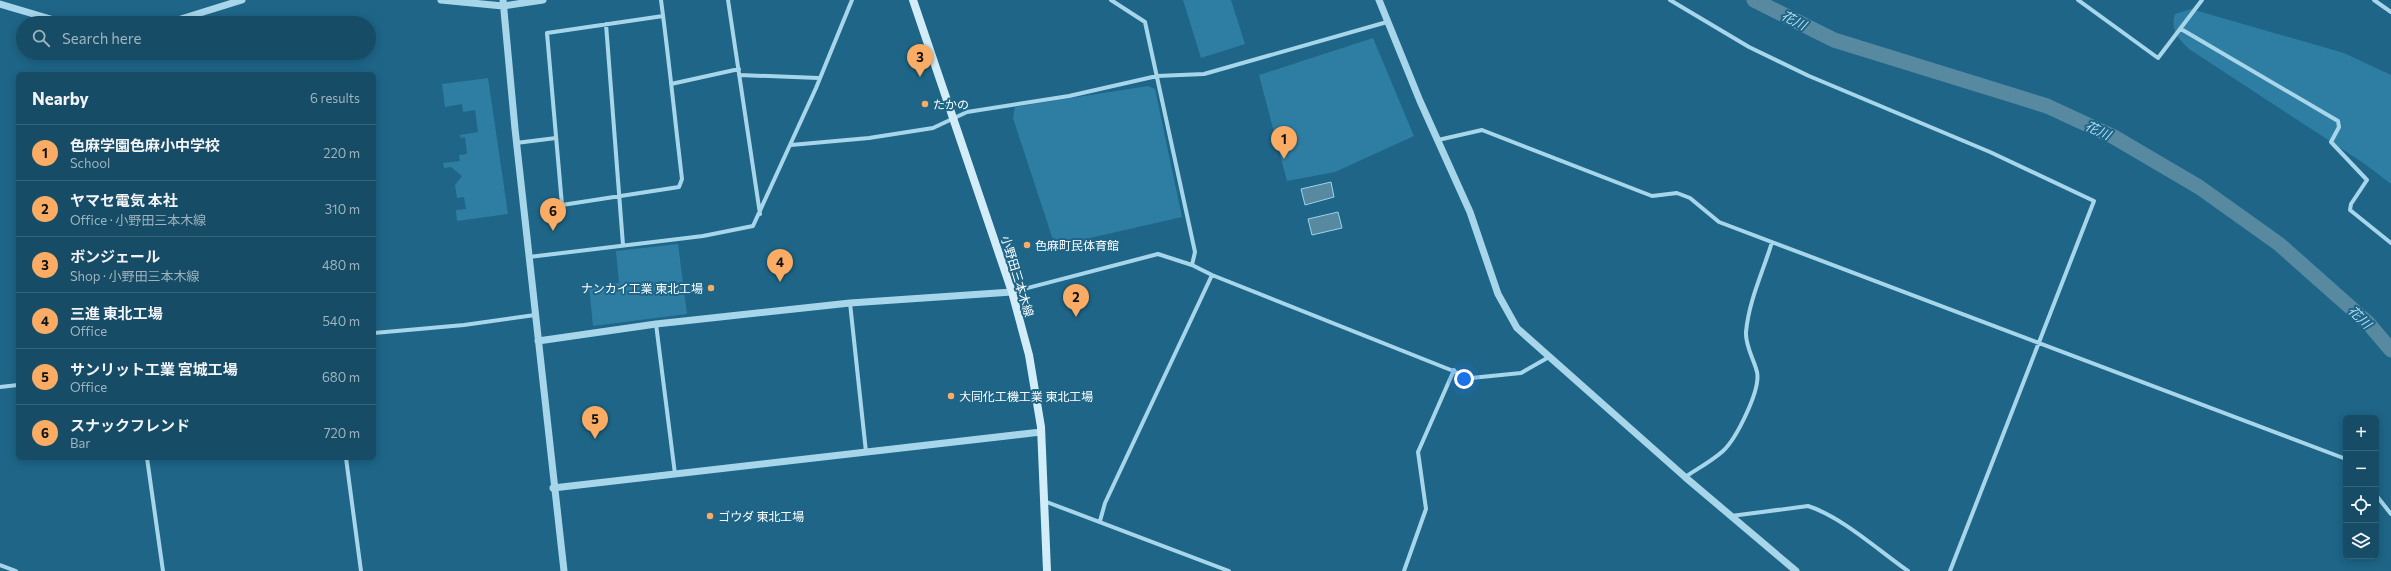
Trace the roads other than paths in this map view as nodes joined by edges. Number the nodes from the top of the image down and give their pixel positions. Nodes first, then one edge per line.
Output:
1 (242, 0) edge
2 (441, 0) edge
3 (542, 0) edge
4 (661, 0) edge
5 (728, 0) edge
6 (852, 0) edge
7 (913, 0) edge
8 (1111, 0) edge
9 (1380, 0) edge
10 (1670, 0) edge
11 (2078, 0) edge
12 (2202, 0) edge
13 (2374, 0) edge
14 (503, 3) edge
15 (0, 4) edge
16 (2391, 12) edge
17 (40, 16) edge
18 (191, 16) edge
19 (663, 16) junction
20 (1387, 22) junction
21 (606, 24) junction
22 (2180, 28) junction
23 (739, 69) junction
24 (739, 75) junction
25 (1158, 76) junction
26 (819, 78) junction
27 (671, 84) junction
28 (953, 120) junction
29 (556, 138) junction
30 (1438, 140) junction
31 (516, 143) junction
32 (791, 145) junction
33 (619, 197) junction
34 (760, 215) junction
35 (1772, 242) junction
36 (2391, 243) edge
37 (623, 245) junction
38 (529, 257) junction
39 (1192, 265) junction
40 (1212, 275) junction
41 (1012, 292) junction
42 (850, 303) junction
43 (535, 315) junction
44 (656, 324) junction
45 (376, 333) edge
46 (538, 340) junction
47 (2038, 343) junction
48 (1550, 356) junction
49 (1454, 370) junction
50 (16, 385) edge
51 (0, 387) edge
52 (1041, 432) junction
53 (866, 452) junction
54 (2343, 458) edge
55 (147, 460) edge
56 (346, 460) edge
57 (675, 474) junction
58 (1685, 477) junction
59 (553, 488) junction
60 (2379, 499) edge
61 (1044, 501) junction
62 (2391, 514) edge
63 (1731, 516) junction
64 (1100, 521) junction
65 (0, 565) edge
66 (16, 571) edge
67 (163, 571) edge
68 (361, 571) edge
69 (564, 571) edge
70 (1047, 571) edge
71 (1229, 571) edge
72 (1404, 571) edge
73 (1796, 571) edge
74 (1908, 571) edge
75 (1950, 571) edge

1 - 18 street
2 - 14 street
3 - 14 street
4 - 19 street
5 - 23 street
6 - 26 street
7 - 28 main road, 小野田三本木線
8 - 25 street
9 - 20 street
10 - 47 street
11 - 22 street
12 - 22 street
13 - 16 street
14 - 31 street
15 - 17 street
19 - 21 street
19 - 27 street
20 - 25 street
20 - 30 street
21 - 29 street
21 - 33 street
22 - 36 street
23 - 24 street
23 - 27 street
24 - 26 street
24 - 34 street
25 - 28 street
25 - 39 street
26 - 32 street
27 - 33 street
28 - 32 street
28 - 41 main road, 小野田三本木線
29 - 31 street
29 - 33 street
30 - 35 street
30 - 48 street
31 - 38 street
32 - 34 street
33 - 37 street
34 - 37 street
35 - 47 street
35 - 58 street
37 - 38 street
38 - 43 street
39 - 40 street
39 - 41 street
40 - 49 street
40 - 64 street
41 - 42 street
41 - 52 main road, 小野田三本木線
42 - 44 street
42 - 53 street
43 - 45 street
43 - 46 street
44 - 46 street
44 - 57 street
46 - 59 street
47 - 54 street
47 - 75 street
48 - 49 street
48 - 58 street
49 - 72 street
50 - 51 street
52 - 53 street
52 - 61 main road, 小野田三本木線
53 - 57 street
55 - 67 street
56 - 68 street
57 - 59 street
58 - 63 street
59 - 69 street
60 - 62 street
61 - 64 street
61 - 70 main road, 小野田三本木線
63 - 73 street
63 - 74 street
64 - 71 street
65 - 66 street

